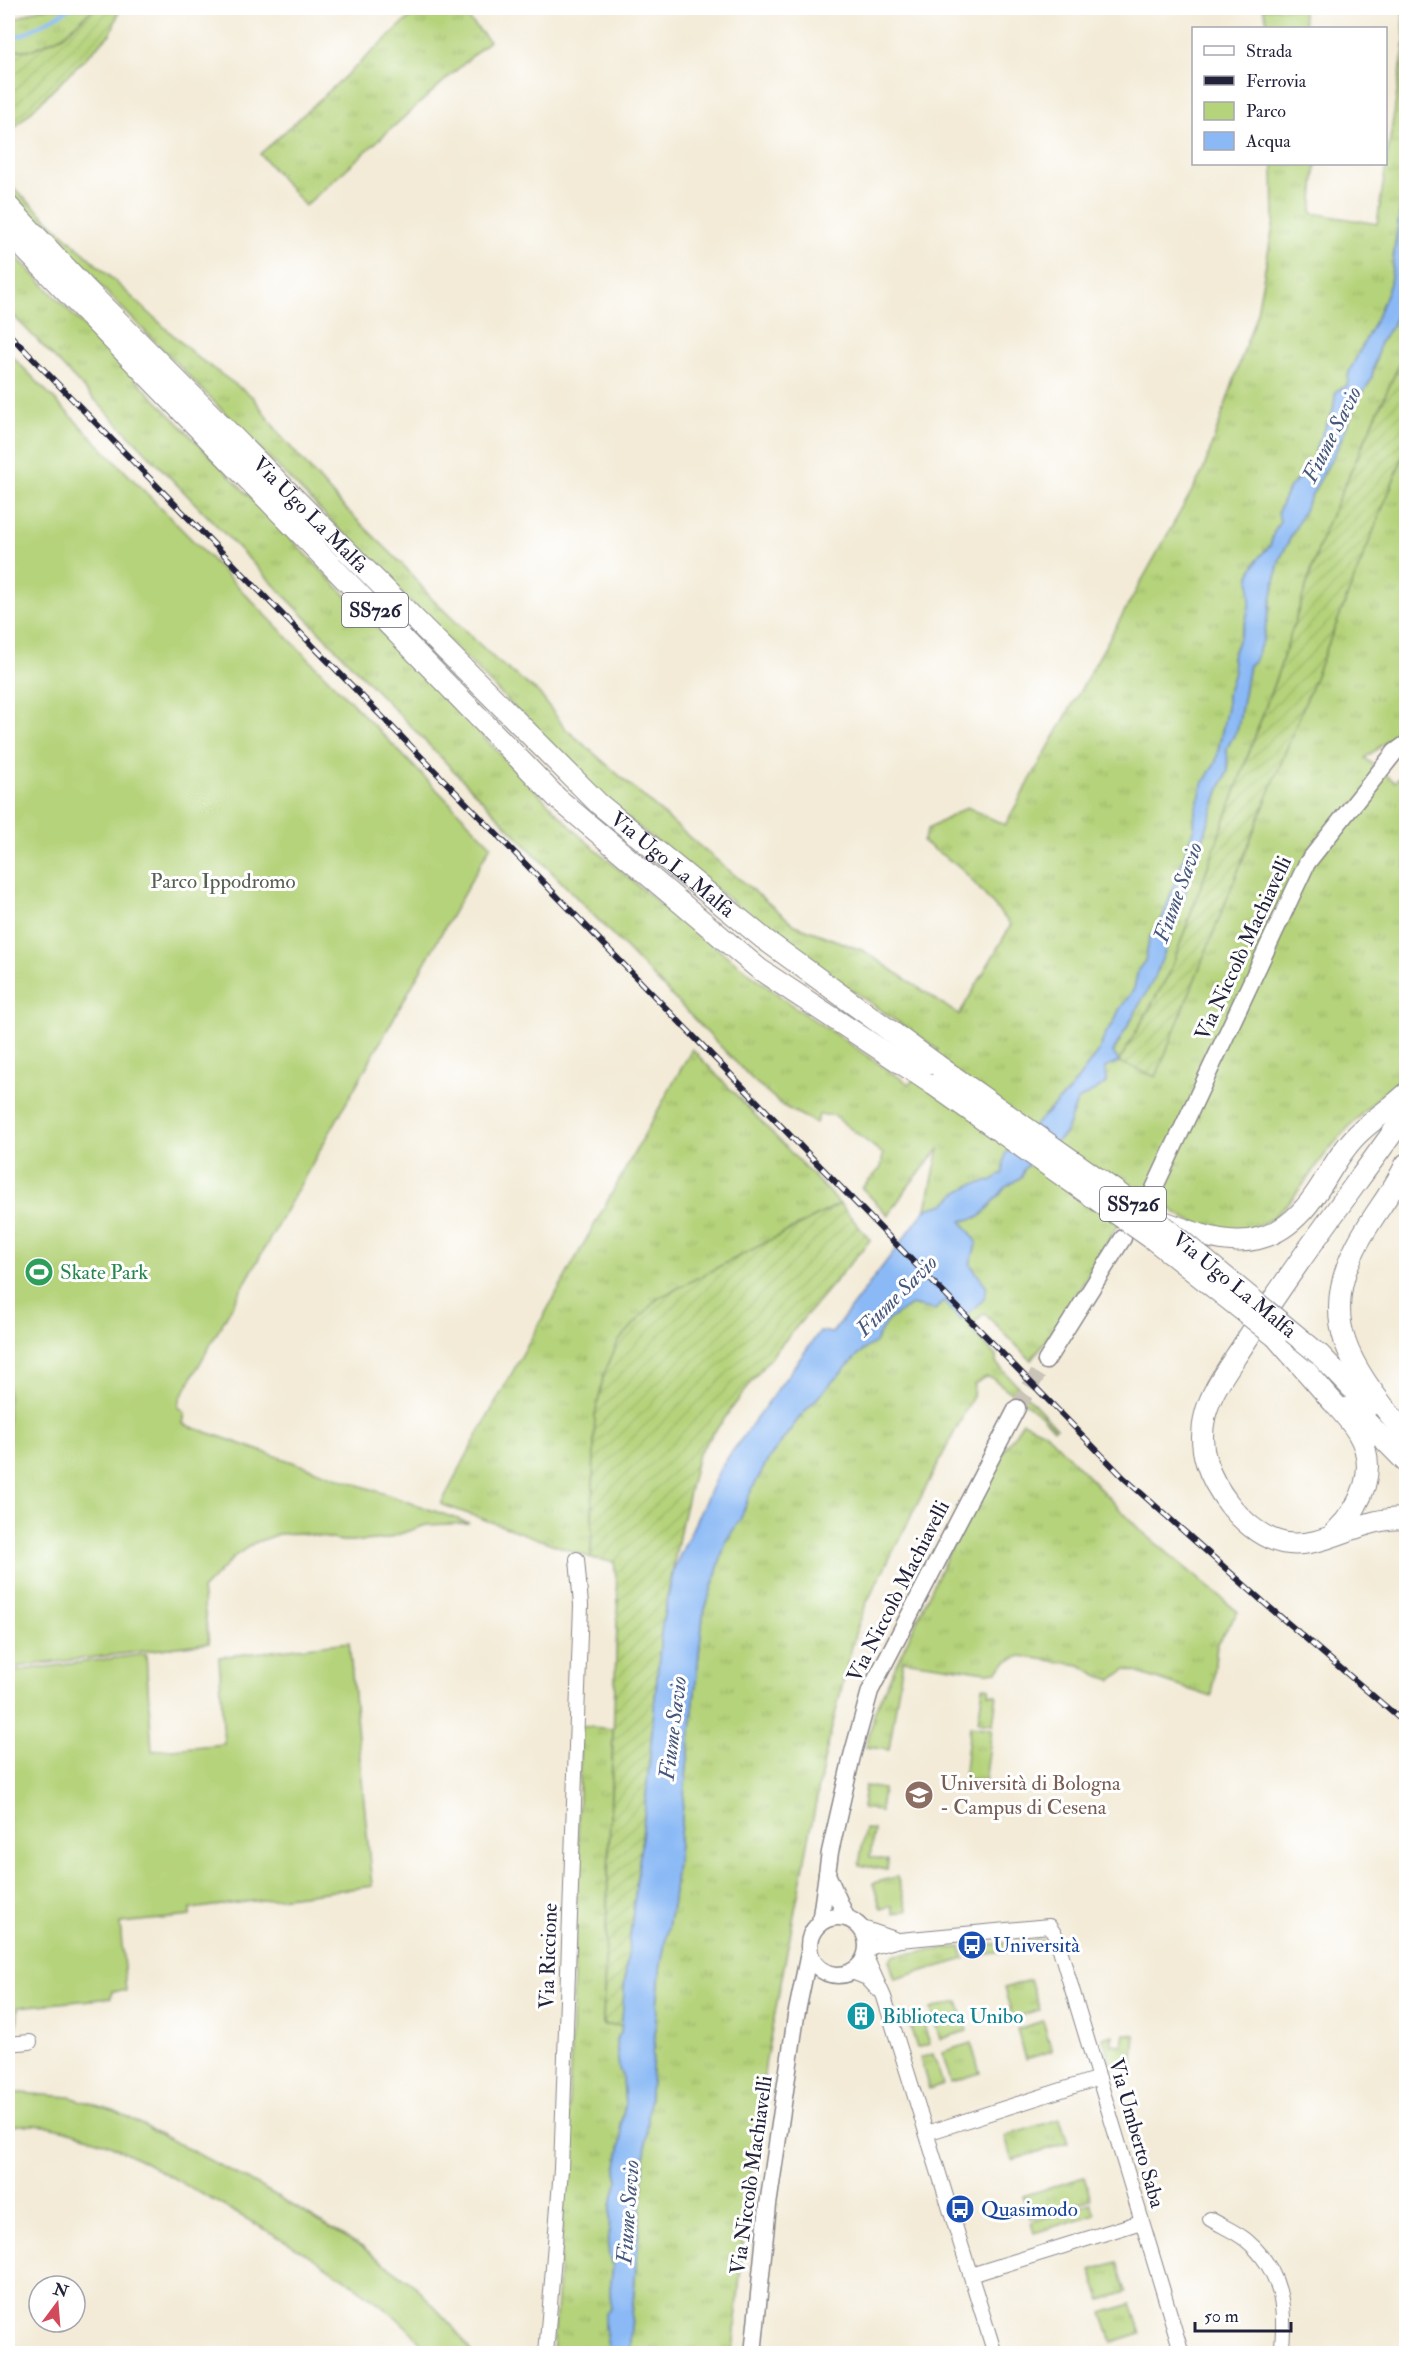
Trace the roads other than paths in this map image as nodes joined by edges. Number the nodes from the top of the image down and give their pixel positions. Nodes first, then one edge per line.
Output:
1 (8, 206) edge
2 (8, 232) edge
3 (1407, 744) edge
4 (936, 1075) junction
5 (1407, 1094) edge
6 (1407, 1114) edge
7 (1407, 1164) edge
8 (1152, 1193) dead end
9 (1155, 1219) junction
10 (1123, 1238) dead end
11 (1276, 1337) junction
12 (1046, 1361) tunnel mouth
13 (1017, 1408) tunnel mouth
14 (1407, 1436) edge
15 (1407, 1445) edge
16 (1407, 1462) edge
17 (1407, 1519) edge
18 (1332, 1535) junction
19 (577, 1559) dead end
20 (827, 1873) junction
21 (846, 1917) junction
22 (820, 1923) junction
23 (863, 1928) junction
24 (900, 1940) junction
25 (867, 1952) junction
26 (810, 1953) junction
27 (852, 1972) junction
28 (826, 1973) junction
29 (884, 1997) junction
30 (799, 2003) junction
31 (30, 2042) dead end
32 (8, 2044) edge
33 (1099, 2078) junction
34 (927, 2133) junction
35 (1210, 2219) dead end
36 (1141, 2222) junction
37 (970, 2275) junction
38 (546, 2354) edge
39 (753, 2354) edge
40 (995, 2354) edge
41 (1182, 2354) edge
42 (1281, 2354) edge

1 - 4 highway, Via Ugo La Malfa / SS726
2 - 4 highway, Via Ugo La Malfa / SS726
3 - 8 street, Via Niccolò Machiavelli
4 - 9 highway, Via Ugo La Malfa / SS726, bridge
4 - 11 highway, Via Ugo La Malfa / SS726, bridge
5 - 9 highway
6 - 18 highway
7 - 14 highway
9 - 15 highway, Via Ugo La Malfa / SS726, bridge
10 - 12 street
11 - 16 highway, Via Ugo La Malfa / SS726
11 - 18 highway
13 - 20 street, Via Niccolò Machiavelli
17 - 18 highway
19 - 38 street, Via Riccione
20 - 21 street
20 - 22 street, Via Niccolò Machiavelli
21 - 22 street
21 - 23 street
22 - 26 street
23 - 24 street
23 - 25 street
24 - 25 street
24 - 33 street, Via Umberto Saba
25 - 27 street
25 - 29 street
26 - 28 street
26 - 30 street, Via Niccolò Machiavelli
27 - 28 street
27 - 29 street
28 - 30 street, Via Niccolò Machiavelli
29 - 34 street
30 - 39 street, Via Niccolò Machiavelli
31 - 32 street
33 - 34 street
33 - 36 street, Via Umberto Saba
34 - 37 street
35 - 42 street
36 - 37 street
36 - 41 street, Via Umberto Saba
37 - 40 street

